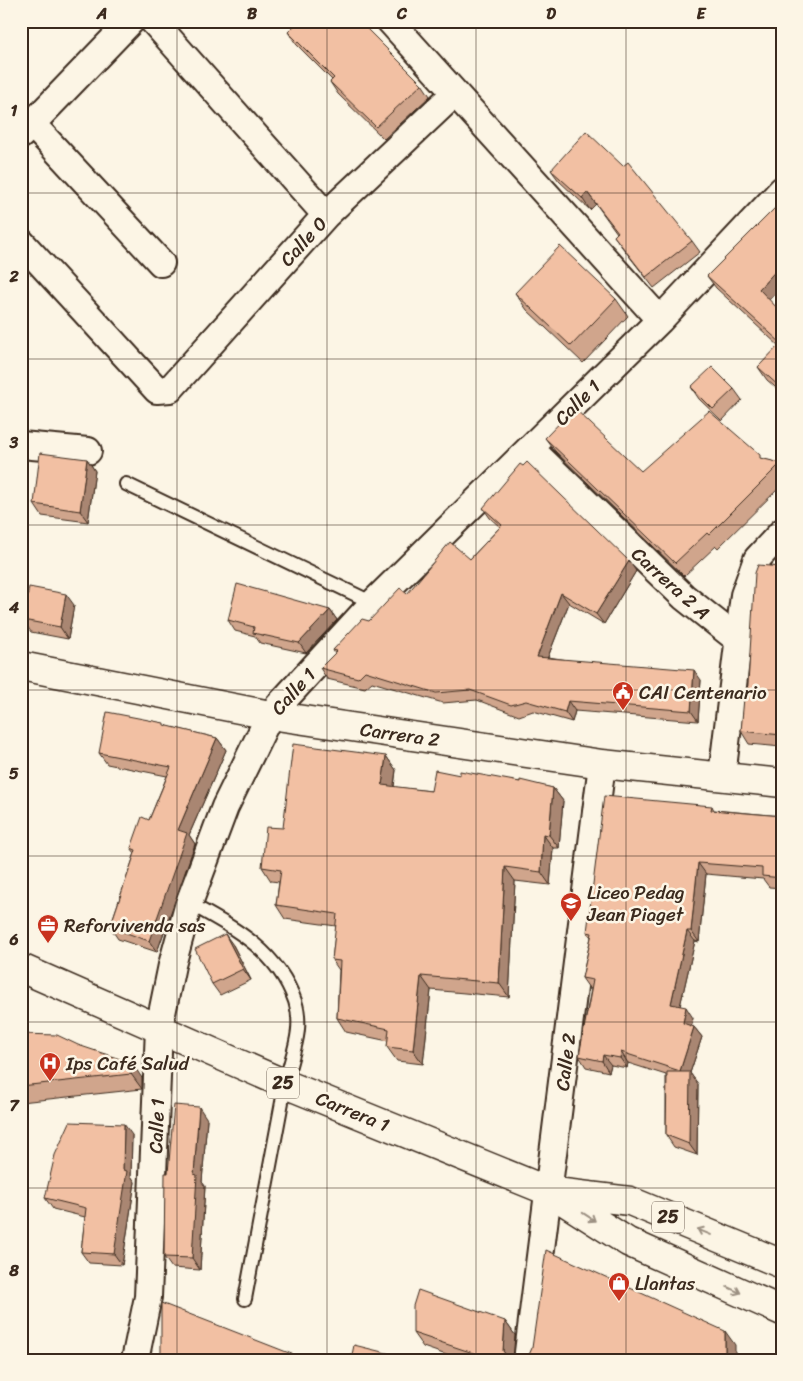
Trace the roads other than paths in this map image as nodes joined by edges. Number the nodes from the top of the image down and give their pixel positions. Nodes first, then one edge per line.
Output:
1 (131, 21) edge
2 (153, 21) edge
3 (390, 21) edge
4 (455, 93) junction
5 (26, 129) edge
6 (782, 190) edge
7 (326, 215) junction
8 (21, 242) edge
9 (161, 263) dead end
10 (660, 320) junction
11 (21, 445) edge
12 (531, 449) junction
13 (88, 451) dead end
14 (126, 484) dead end
15 (782, 532) edge
16 (769, 560) edge
17 (373, 603) junction
18 (737, 639) junction
19 (21, 666) edge
20 (270, 715) junction
21 (602, 764) junction
22 (722, 776) junction
23 (782, 782) edge
24 (190, 903) junction
25 (21, 968) edge
26 (160, 1028) junction
27 (285, 1084) junction
28 (548, 1191) junction
29 (782, 1264) edge
30 (245, 1299) dead end
31 (782, 1311) edge
32 (135, 1360) edge
33 (527, 1360) edge

1 - 5 street
2 - 7 street
3 - 4 street
4 - 7 street, Calle 0
4 - 10 street
5 - 9 street
6 - 10 street, Calle 1
7 - 8 street, Calle 0
10 - 12 street, Calle 1
11 - 13 street
12 - 17 street, Calle 1
12 - 18 street, Carrera 2 A
14 - 17 lane
15 - 16 street
16 - 18 street, Carrera 2 A
17 - 20 street, Calle 1
18 - 22 street
19 - 20 main road, Carrera 2
20 - 21 main road, Carrera 2
20 - 24 street, Calle 1
21 - 22 main road, Carrera 2
21 - 28 street, Calle 2
22 - 23 main road, Carrera 2
24 - 26 street, Calle 1
24 - 27 lane
25 - 26 main road, Carrera 1 / 25
26 - 27 main road, Carrera 1 / 25
26 - 32 street, Calle 1
27 - 28 main road, Carrera 1 / 25
27 - 30 lane
29 -> 28 main road, Carrera 1 / 25
28 -> 31 main road, Carrera 1 / 25
28 - 33 street, Calle 2

